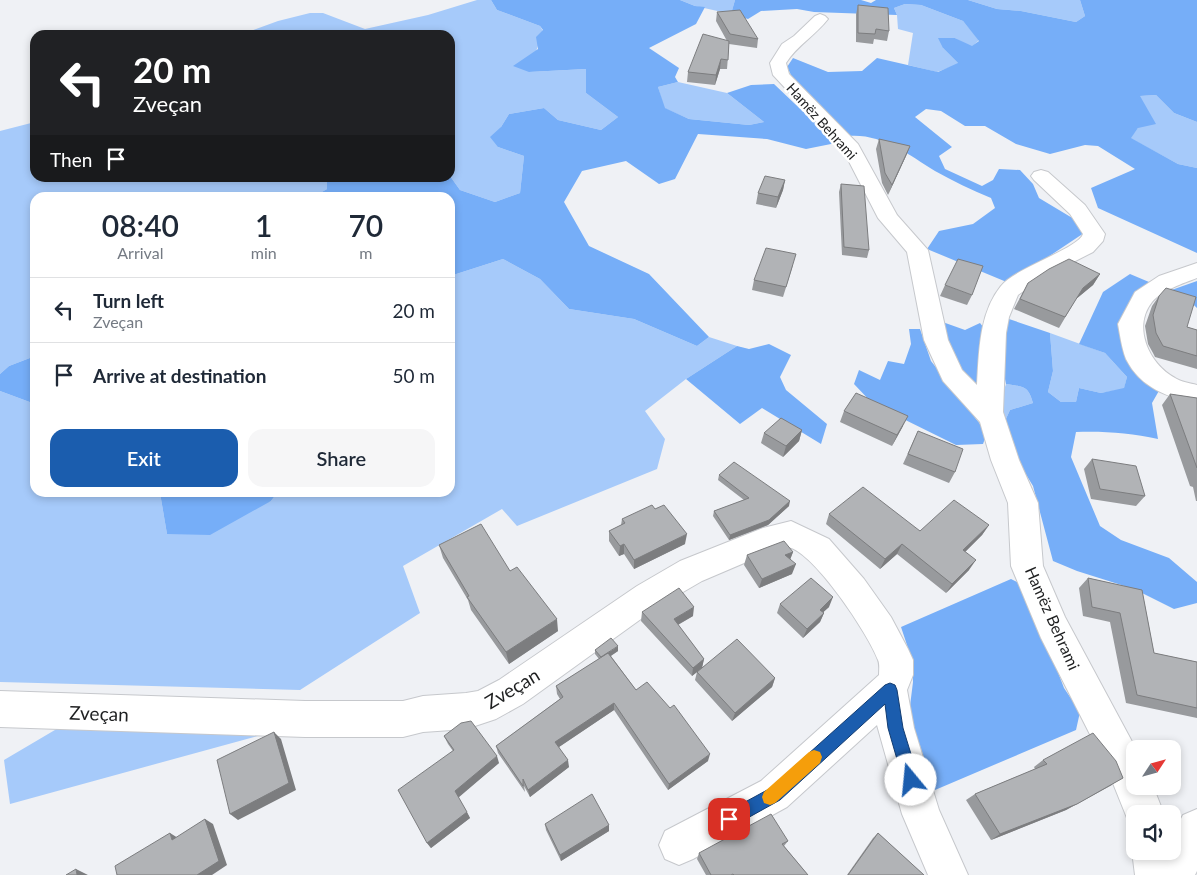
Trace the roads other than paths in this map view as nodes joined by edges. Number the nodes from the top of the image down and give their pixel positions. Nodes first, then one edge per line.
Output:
1 (820, 19) dead end
2 (1041, 176) dead end
3 (1197, 270) edge
4 (1197, 394) edge
5 (989, 414) junction
6 (890, 690) junction
7 (0, 709) edge
8 (1141, 805) edge
9 (1197, 829) edge
10 (679, 845) dead end
11 (1153, 860) edge
12 (948, 875) edge
13 (1155, 875) edge
14 (1174, 875) edge

1 - 5 street, Hamëz Behrami
2 - 5 street, Hamëz Behrami
3 - 4 street
5 - 8 street, Hamëz Behrami
6 - 7 street, Zveçan
6 - 10 street
6 - 12 street, Zveçan
9 - 14 street
11 - 13 street

